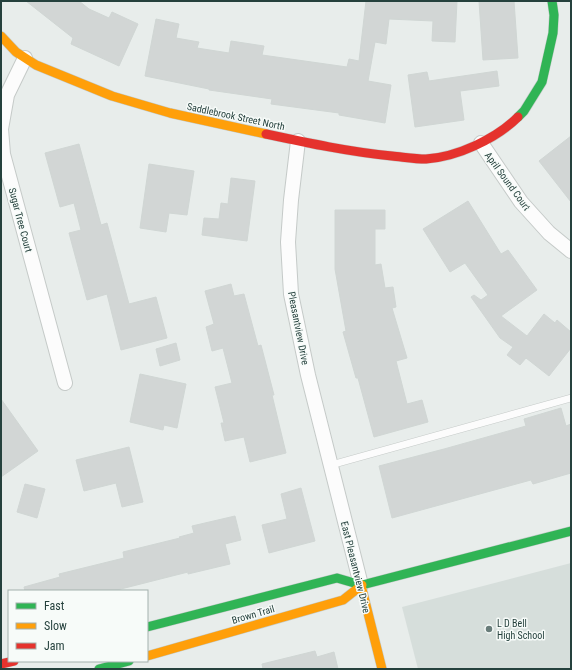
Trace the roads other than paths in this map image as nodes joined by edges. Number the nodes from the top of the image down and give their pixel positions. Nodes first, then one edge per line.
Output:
1 (552, 1) edge
2 (1, 36) edge
3 (25, 58) junction
4 (298, 141) junction
5 (481, 143) junction
6 (571, 251) edge
7 (65, 383) dead end
8 (571, 398) edge
9 (331, 465) junction
10 (571, 530) edge
11 (361, 585) junction
12 (148, 627) edge
13 (148, 656) edge
14 (123, 664) edge
15 (99, 669) edge
16 (382, 669) edge

1 - 5 street, Saddlebrook Street North
2 - 3 street, Saddlebrook Street North
3 - 4 street, Saddlebrook Street North
3 - 7 street, Sugar Tree Court
4 - 5 street, Saddlebrook Street North
4 - 9 street, Pleasantview Drive
5 - 6 street, April Sound Court
8 - 9 lane
9 - 11 street, East Pleasantview Drive
10 - 11 street, Brown Trail
11 - 12 street, Brown Trail
11 - 13 street, Brown Trail
11 - 16 street, East Pleasantview Drive
14 - 15 street

